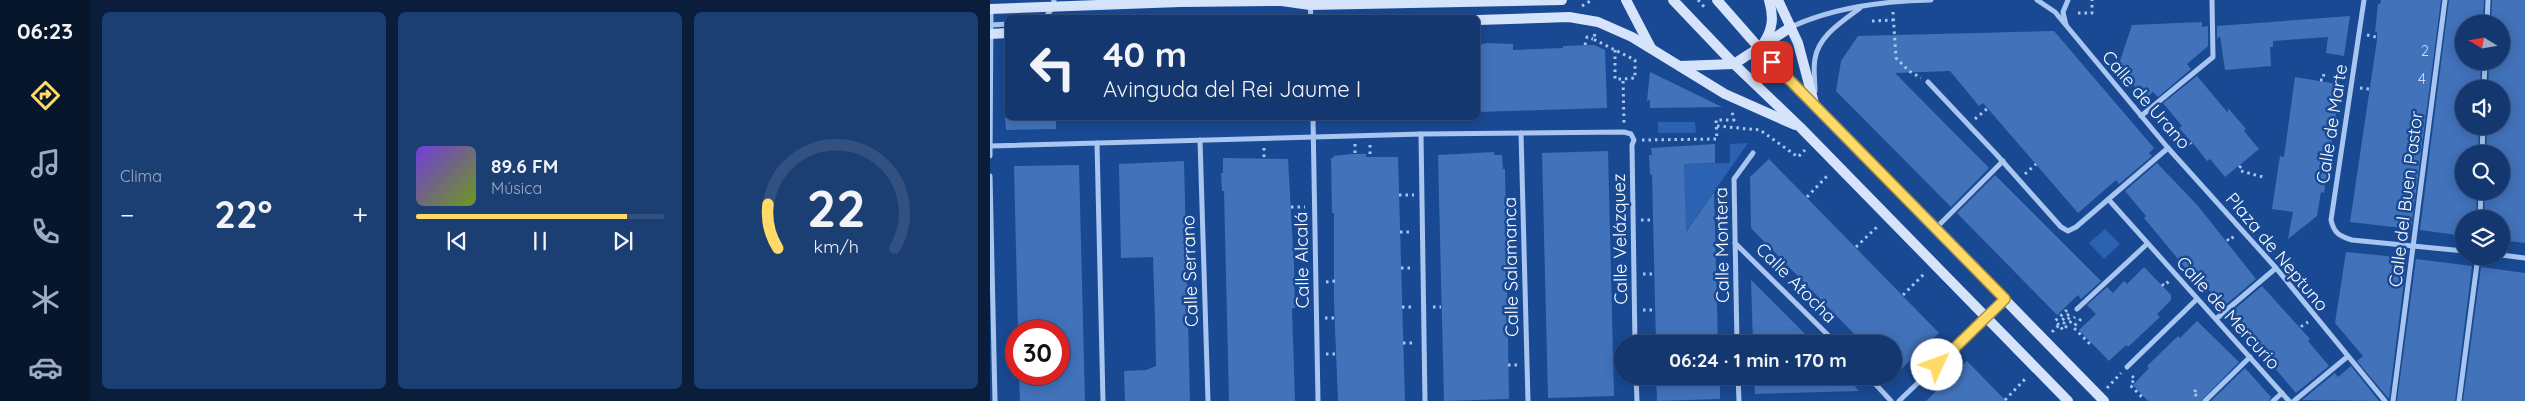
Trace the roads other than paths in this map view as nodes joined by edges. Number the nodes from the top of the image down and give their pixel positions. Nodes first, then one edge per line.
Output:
1 (1560, 0) edge
2 (1626, 0) edge
3 (1673, 0) edge
4 (1717, 0) edge
5 (1769, 0) edge
6 (1778, 0) edge
7 (1874, 0) edge
8 (1931, 0) edge
9 (2037, 0) edge
10 (2068, 0) edge
11 (2212, 0) edge
12 (2364, 0) edge
13 (2445, 0) edge
14 (2488, 0) edge
15 (1180, 1) edge
16 (1892, 1) edge
17 (1310, 2) edge
18 (1054, 4) edge
19 (1862, 6) junction
20 (990, 9) edge
21 (1048, 15) edge
22 (1311, 15) edge
23 (2487, 15) edge
24 (1480, 20) edge
25 (1005, 25) edge
26 (1791, 27) junction
27 (2067, 28) junction
28 (990, 29) edge
29 (1005, 32) edge
30 (1651, 48) junction
31 (1760, 49) junction
32 (1734, 64) junction
33 (1678, 66) junction
34 (1928, 82) road end
35 (1815, 104) junction
36 (2141, 116) junction
37 (1313, 120) edge
38 (1800, 127) junction
39 (1521, 133) junction
40 (1421, 134) junction
41 (1313, 138) junction
42 (1200, 140) junction
43 (1097, 143) junction
44 (990, 146) edge
45 (2168, 148) junction
46 (1753, 153) dead end
47 (990, 156) edge
48 (2003, 162) junction
49 (990, 176) edge
50 (2205, 189) joint
51 (2109, 200) junction
52 (991, 224) edge
53 (1936, 228) junction
54 (1734, 243) junction
55 (2147, 244) junction
56 (2413, 246) junction
57 (2455, 250) edge
58 (2510, 257) edge
59 (2525, 258) edge
60 (2477, 265) edge
61 (2276, 268) junction
62 (2005, 299) junction
63 (2197, 299) junction
64 (992, 308) edge
65 (2075, 309) road end
66 (1986, 318) junction
67 (2216, 319) junction
68 (1635, 335) edge
69 (1737, 335) edge
70 (1828, 335) edge
71 (2347, 356) junction
72 (2250, 357) junction
73 (2127, 367) dead end
74 (1636, 385) edge
75 (1738, 385) edge
76 (1876, 385) edge
77 (992, 387) edge
78 (2282, 393) junction
79 (995, 401) edge
80 (1103, 401) edge
81 (1208, 401) edge
82 (1318, 401) edge
83 (1425, 401) edge
84 (1528, 401) edge
85 (1636, 401) edge
86 (1739, 401) edge
87 (1891, 401) edge
88 (1899, 401) edge
89 (2068, 401) edge
90 (2104, 401) edge
91 (2205, 401) edge
92 (2273, 401) edge
93 (2289, 401) edge
94 (2294, 401) edge
95 (2385, 401) edge
96 (2393, 401) edge
97 (2459, 401) edge

1 - 17 main road
2 - 30 main road
3 - 32 main road
4 - 31 main road
5 - 31 main road
6 - 26 main road
7 - 16 street
8 - 16 street
9 - 27 street, Calle de Urano
10 - 27 street
11 - 36 street
12 - 56 street, Calle de Marte
13 - 56 street, Calle del Buen Pastor
14 - 23 street
15 - 17 main road
15 - 18 main road
16 - 19 street
17 - 22 street
18 - 20 main road
18 - 21 street
19 - 26 street
19 - 35 street
20 - 28 street
24 - 30 main road
25 - 28 street
26 - 31 main road
26 - 35 main road
27 - 36 street, Calle de Urano
28 - 29 main road
28 - 44 street
30 - 33 main road
31 - 32 main road
31 - 35 main road
32 - 33 main road
32 - 38 main road
33 - 38 main road
34 - 48 street
35 - 53 main road
36 - 45 street, Calle de Urano
37 - 41 street, Calle Alcalá
38 - 66 main road
39 - 40 street
39 - 68 street, Calle Velázquez
39 - 84 street, Calle Salamanca
40 - 41 street
40 - 83 street
41 - 42 street
41 - 82 street, Calle Alcalá
42 - 43 street
42 - 81 street, Calle Serrano
43 - 44 street
43 - 80 street
44 - 47 street
45 - 50 street, Calle de Urano
45 - 51 street
46 - 54 street, Calle Montera
48 - 51 street
48 - 53 street
49 - 52 street
50 - 61 street, Plaza de Neptuno
51 - 55 street, Calle de Mercurio
52 - 64 street
53 - 62 main road
54 - 69 street, Calle Montera
54 - 70 street, Calle Atocha
55 - 63 street, Calle de Mercurio
55 - 65 street
56 - 57 street
56 - 96 street, Calle del Buen Pastor
58 - 59 street
60 - 97 street
61 - 67 street
61 - 71 street, Plaza de Neptuno
62 - 66 street
62 - 90 main road
63 - 67 street, Calle de Mercurio
63 - 73 street
64 - 77 street
66 - 88 street
66 - 89 main road
67 - 72 street, Calle de Mercurio
71 - 94 street
71 - 95 street, Plaza de Neptuno
72 - 78 street, Calle de Mercurio
72 - 91 street
74 - 85 street
75 - 86 street
76 - 87 street
77 - 79 street
78 - 92 street
78 - 93 street, Calle de Mercurio

